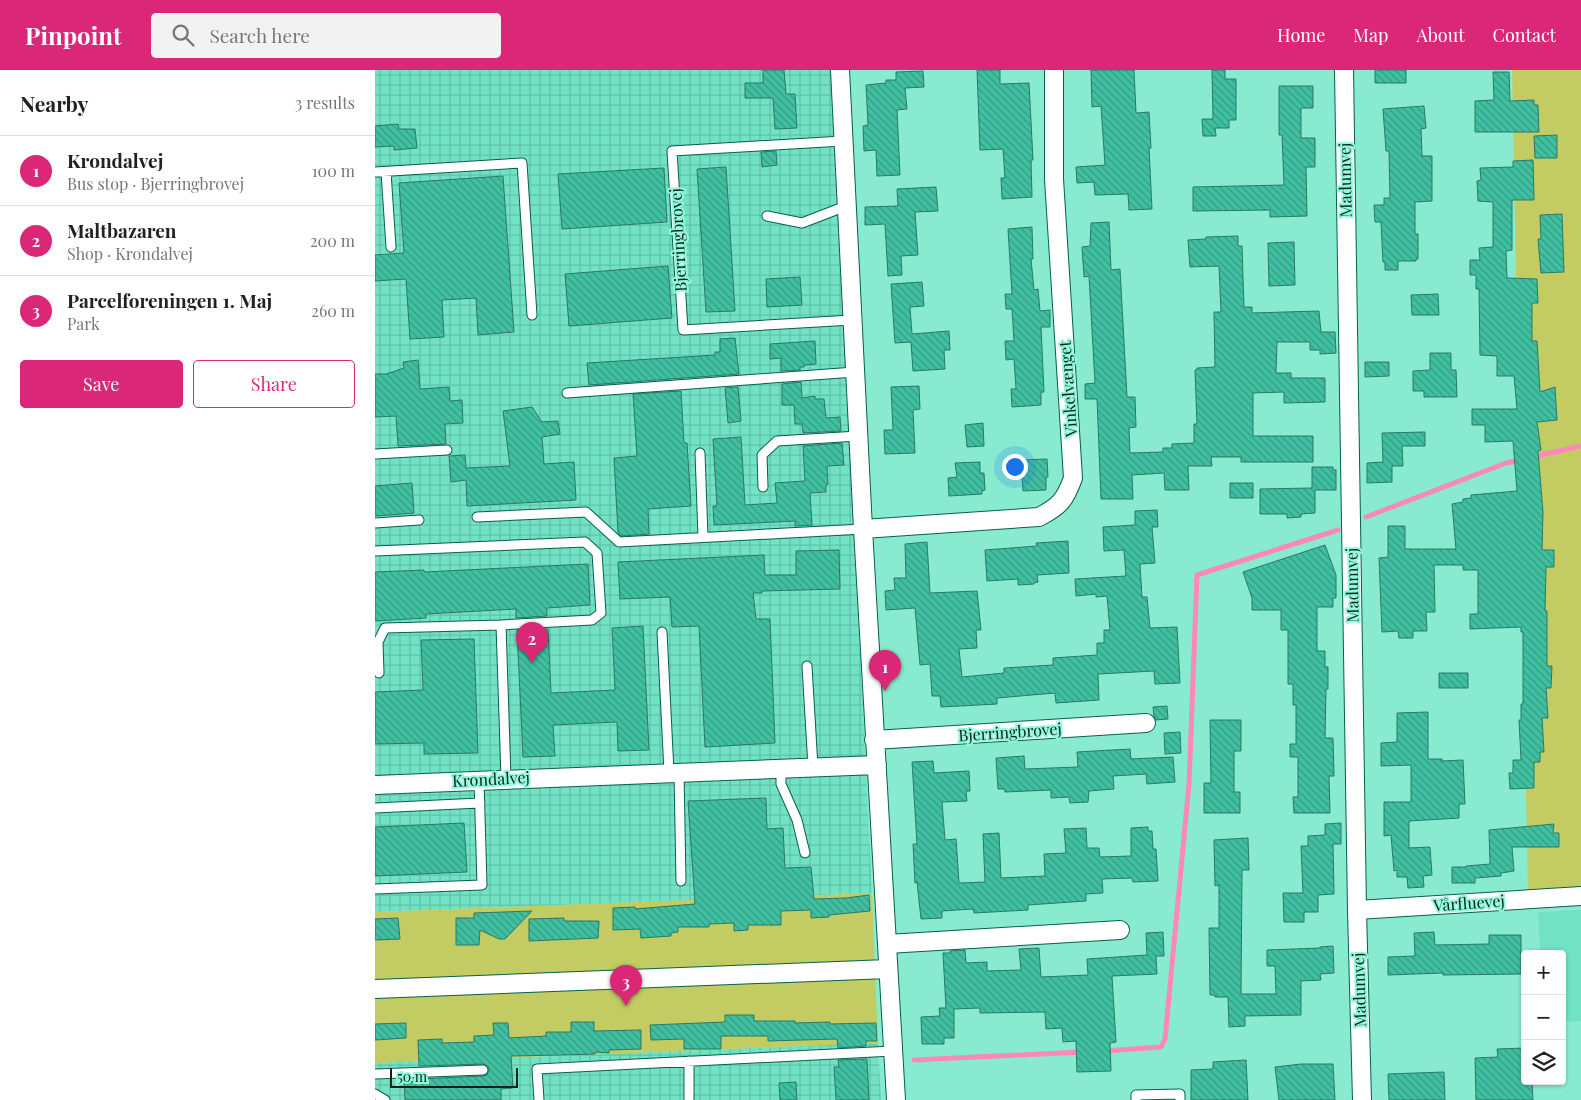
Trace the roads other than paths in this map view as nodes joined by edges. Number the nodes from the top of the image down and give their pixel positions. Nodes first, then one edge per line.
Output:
1 (840, 70) edge
2 (1054, 70) edge
3 (1344, 70) edge
4 (843, 141) junction
5 (375, 172) edge
6 (386, 172) junction
7 (846, 206) junction
8 (767, 216) dead end
9 (391, 247) dead end
10 (532, 315) dead end
11 (852, 320) junction
12 (855, 372) junction
13 (567, 393) dead end
14 (858, 436) junction
15 (447, 450) dead end
16 (375, 454) edge
17 (700, 454) dead end
18 (763, 487) dead end
19 (477, 518) dead end
20 (419, 520) dead end
21 (375, 523) edge
22 (863, 529) junction
23 (703, 537) junction
24 (375, 551) edge
25 (501, 625) junction
26 (662, 632) dead end
27 (807, 666) dead end
28 (379, 673) dead end
29 (1146, 723) dead end
30 (875, 740) junction
31 (877, 764) junction
32 (813, 767) junction
33 (781, 768) junction
34 (674, 772) junction
35 (506, 778) junction
36 (479, 780) junction
37 (375, 785) edge
38 (480, 803) junction
39 (375, 808) edge
40 (805, 853) dead end
41 (681, 881) dead end
42 (375, 889) edge
43 (1581, 896) edge
44 (1357, 910) junction
45 (1120, 930) dead end
46 (887, 944) junction
47 (888, 969) junction
48 (375, 989) edge
49 (893, 1052) junction
50 (689, 1061) junction
51 (483, 1070) dead end
52 (375, 1074) edge
53 (375, 1094) edge
54 (385, 1100) edge
55 (539, 1100) edge
56 (689, 1100) edge
57 (896, 1100) edge
58 (1136, 1100) edge
59 (1180, 1100) edge
60 (1362, 1100) edge

1 - 4 street
2 - 22 street, Vinkelvænget
3 - 44 street, Madumvej
4 - 7 street
4 - 11 lane, Bjerringbrovej
5 - 6 lane
6 - 9 lane
6 - 10 lane
7 - 8 lane
7 - 11 street
11 - 12 street
12 - 13 lane
12 - 14 street
14 - 18 lane
14 - 22 street
15 - 16 lane
17 - 23 lane
19 - 23 lane
20 - 21 lane
22 - 23 lane
22 - 30 street
24 - 25 lane
25 - 28 lane
25 - 35 lane
26 - 34 lane
27 - 32 lane
29 - 30 street, Bjerringbrovej
30 - 31 street
31 - 32 street, Krondalvej
31 - 46 street
32 - 33 street, Krondalvej
33 - 34 street, Krondalvej
33 - 40 lane
34 - 35 street, Krondalvej
34 - 41 lane
35 - 36 street, Krondalvej
36 - 37 street, Krondalvej
36 - 38 lane
38 - 39 lane
38 - 42 lane
43 - 44 street, Vårfluevej
44 - 60 street, Madumvej
45 - 46 street
46 - 47 street
47 - 48 street
47 - 49 street
49 - 50 lane
49 - 57 street
50 - 55 lane
50 - 56 lane
51 - 52 lane
53 - 54 lane
58 - 59 lane

